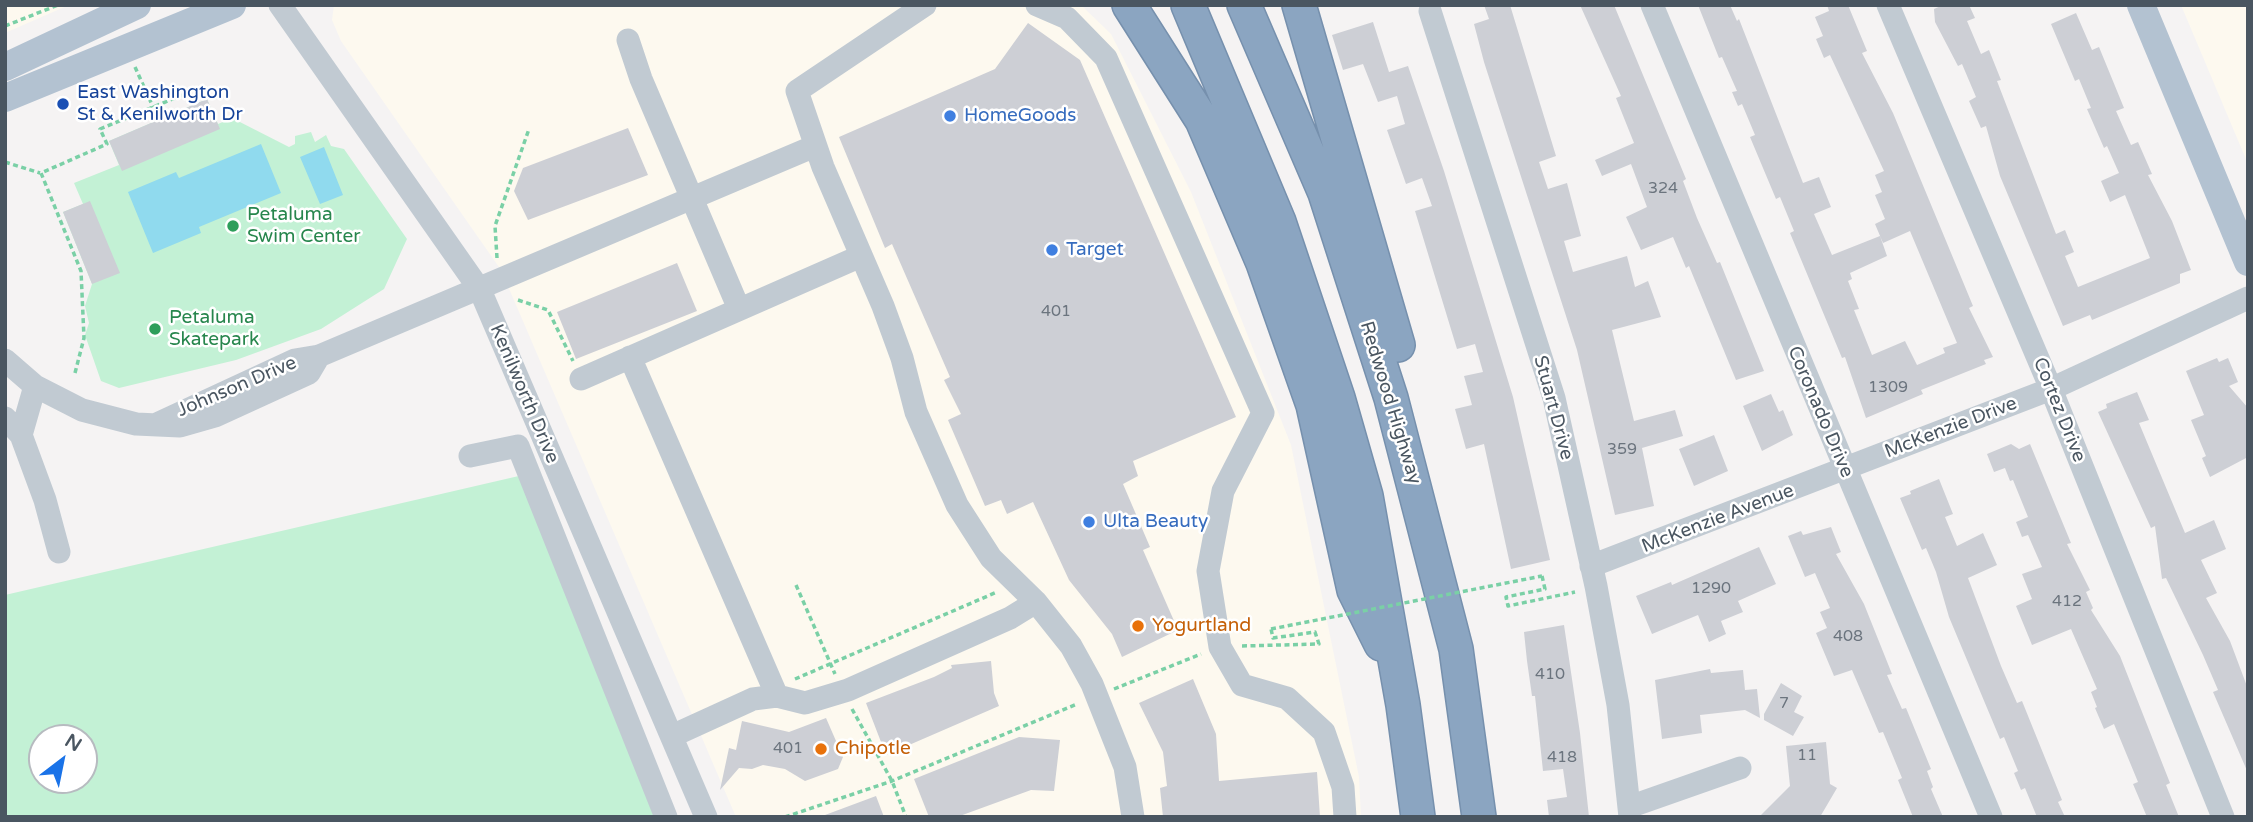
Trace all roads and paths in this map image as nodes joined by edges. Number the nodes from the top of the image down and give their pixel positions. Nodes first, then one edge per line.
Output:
1 (58, 5) edge
2 (138, 5) edge
3 (232, 5) edge
4 (280, 5) edge
5 (925, 5) edge
6 (1037, 5) edge
7 (1129, 5) edge
8 (1188, 5) edge
9 (1244, 5) edge
10 (1299, 5) edge
11 (1652, 5) edge
12 (1888, 5) edge
13 (2141, 5) edge
14 (1430, 10) dead end
15 (5, 26) edge
16 (628, 40) dead end
17 (132, 61) dead end
18 (5, 67) edge
19 (216, 90) dead end
20 (5, 98) edge
21 (153, 107) junction
22 (529, 129) dead end
23 (815, 146) junction
24 (5, 162) edge
25 (41, 173) junction
26 (691, 199) junction
27 (860, 256) junction
28 (497, 260) dead end
29 (2248, 262) edge
30 (480, 290) junction
31 (2248, 298) edge
32 (518, 300) dead end
33 (739, 309) junction
34 (630, 358) junction
35 (5, 360) edge
36 (75, 373) dead end
37 (581, 379) joint
38 (35, 386) junction
39 (2051, 389) junction
40 (5, 418) edge
41 (21, 435) junction
42 (470, 456) dead end
43 (1844, 470) junction
44 (59, 552) dead end
45 (1591, 566) junction
46 (1441, 580) junction
47 (1017, 583) junction
48 (1578, 591) dead end
49 (1036, 602) junction
50 (1220, 647) junction
51 (1397, 677) junction
52 (774, 689) junction
53 (1097, 696) junction
54 (672, 736) junction
55 (1740, 768) dead end
56 (1630, 812) edge
57 (666, 817) edge
58 (706, 817) edge
59 (785, 817) edge
60 (1133, 817) edge
61 (1345, 817) edge
62 (1418, 817) edge
63 (1479, 817) edge
64 (1991, 817) edge
65 (2223, 817) edge

1 - 15 path
2 - 18 main road
3 - 20 main road
4 - 30 street, Kenilworth Drive
5 - 23 street
6 - 50 street
7 - 51 highway
8 - 51 highway
9 - 46 highway, Redwood Highway
10 - 46 highway
11 - 43 street, Coronado Drive
12 - 39 street, Cortez Drive
13 - 29 main road
14 - 45 street, Stuart Drive
16 - 26 street
17 - 21 path
19 - 21 path
21 - 25 path
22 - 28 path
23 - 26 street, Johnson Drive
23 - 27 street
24 - 25 path
25 - 36 path
26 - 30 street, Johnson Drive
26 - 33 street
27 - 33 street
27 - 47 street
30 - 38 street, Johnson Drive
30 - 54 street, Kenilworth Drive
31 - 39 street, McKenzie Drive
32 - 37 path
33 - 34 street
34 - 37 street
34 - 52 street
35 - 38 street, Johnson Drive
38 - 41 street
39 - 43 street, McKenzie Drive
39 - 65 street, Cortez Drive
40 - 41 street
41 - 44 street
42 - 57 street
43 - 45 street, McKenzie Avenue
43 - 64 street, Coronado Drive
45 - 56 street, Stuart Drive
46 - 63 highway, Redwood Highway
47 - 49 street
47 - 52 path
48 - 50 path, bridge
49 - 52 street
49 - 53 street
50 - 53 path
50 - 61 street
51 - 62 highway
52 - 54 street
53 - 59 path
53 - 60 street
54 - 58 street, Kenilworth Drive
55 - 56 street

